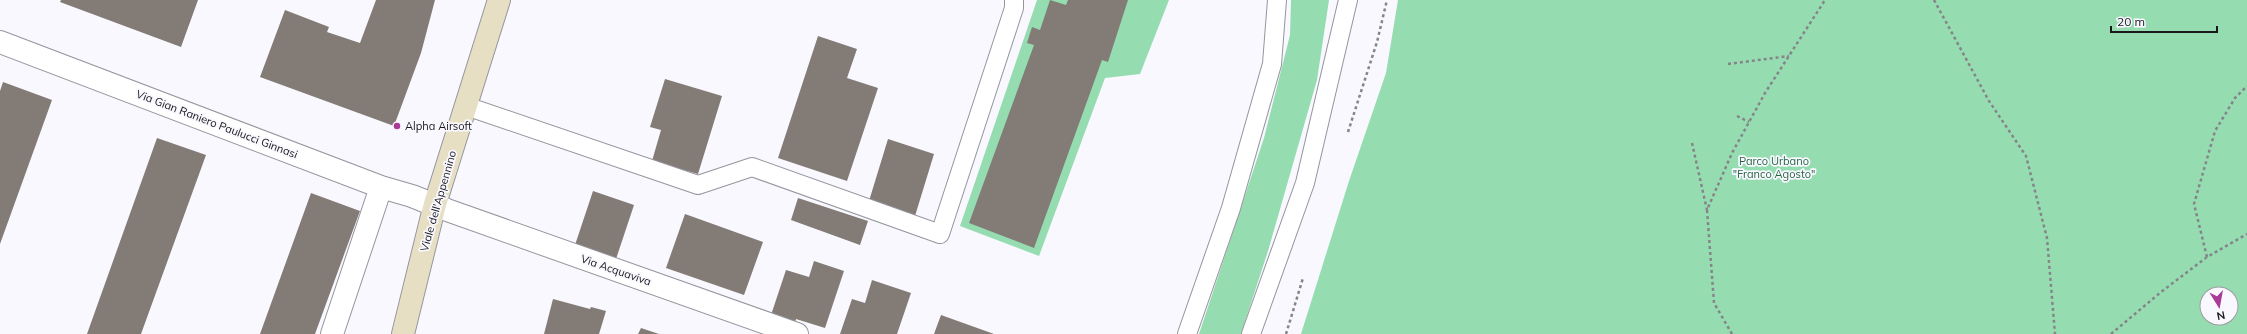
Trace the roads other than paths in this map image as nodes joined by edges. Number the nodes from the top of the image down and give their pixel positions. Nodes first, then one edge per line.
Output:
1 (499, 0) edge
2 (1014, 0) edge
3 (1277, 0) edge
4 (1348, 0) edge
5 (0, 42) edge
6 (466, 106) junction
7 (380, 187) junction
8 (435, 204) junction
9 (332, 334) edge
10 (403, 334) edge
11 (797, 334) edge
12 (1187, 334) edge
13 (1251, 334) edge

1 - 6 main road, Viale dell'Appennino
2 - 6 lane
3 - 12 lane
4 - 13 lane
5 - 7 street, Via Gian Raniero Paulucci Ginnasi
6 - 8 main road, Viale dell'Appennino
7 - 8 street, Via Gian Raniero Paulucci Ginnasi
7 - 9 street
8 - 10 main road, Viale dell'Appennino
8 - 11 street, Via Acquaviva

